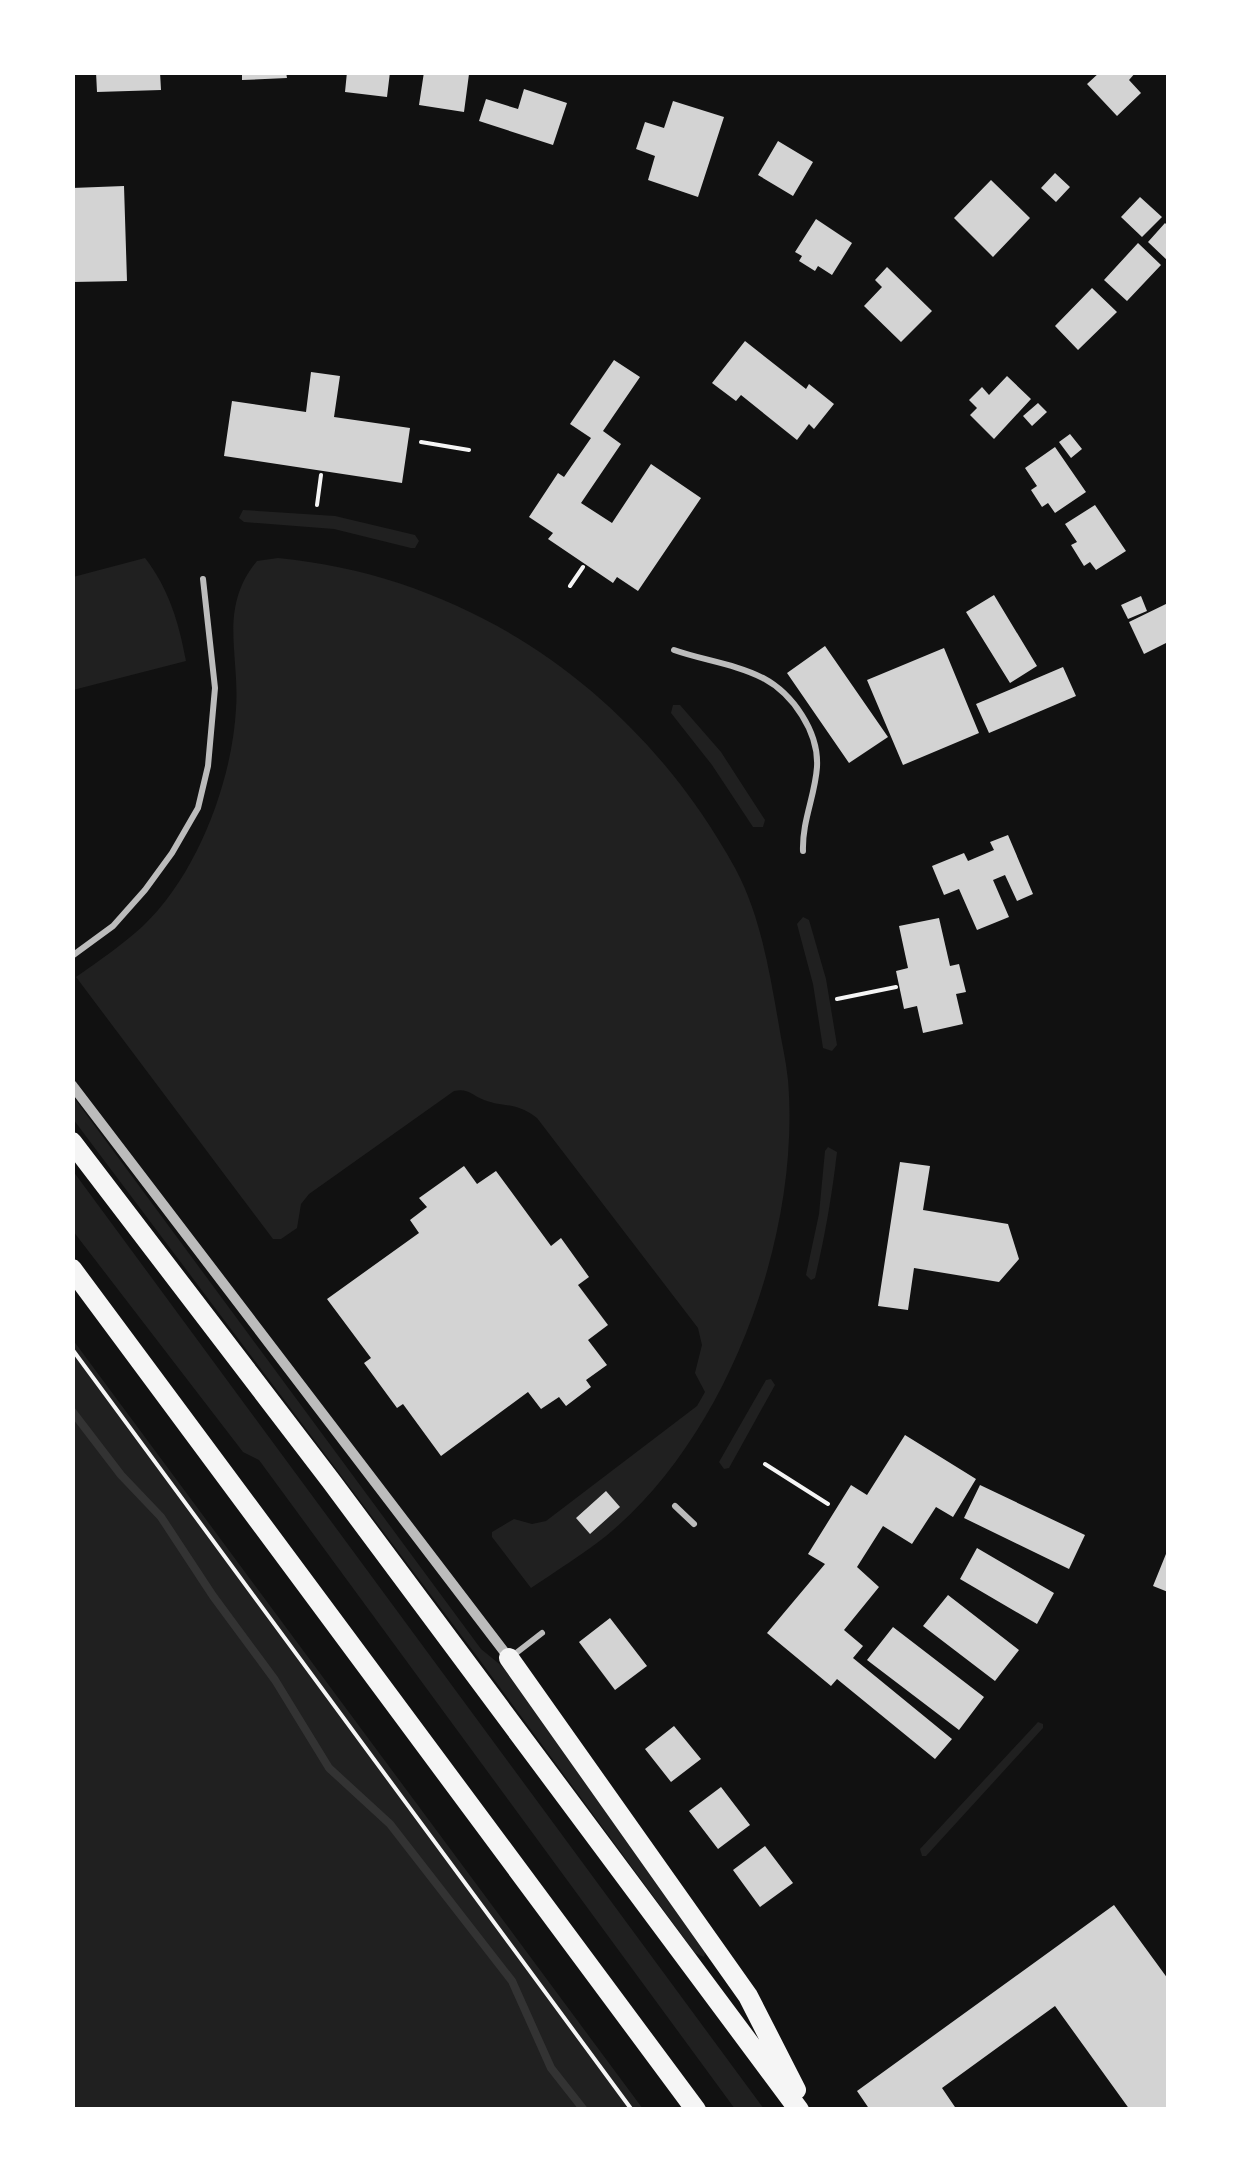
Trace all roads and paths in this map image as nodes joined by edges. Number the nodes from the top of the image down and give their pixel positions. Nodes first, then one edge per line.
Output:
1 (421, 442) dead end
2 (469, 450) dead end
3 (321, 475) dead end
4 (317, 505) dead end
5 (583, 566) dead end
6 (203, 579) dead end
7 (570, 586) dead end
8 (674, 650) dead end
9 (803, 850) dead end
10 (72, 956) edge
11 (896, 987) dead end
12 (837, 999) dead end
13 (72, 1085) edge
14 (72, 1142) edge
15 (72, 1269) edge
16 (72, 1349) edge
17 (765, 1464) dead end
18 (828, 1504) dead end
19 (675, 1506) dead end
20 (694, 1524) dead end
21 (542, 1633) dead end
22 (509, 1658) junction
23 (632, 2110) edge
24 (696, 2110) edge
25 (803, 2110) edge

1 - 2 path
3 - 4 path
5 - 7 path
6 - 10 lane
8 - 9 lane
11 - 12 path
13 - 22 street
14 - 25 highway
15 - 24 highway
16 - 23 path
17 - 18 path
19 - 20 lane
21 - 22 lane
22 - 25 highway

